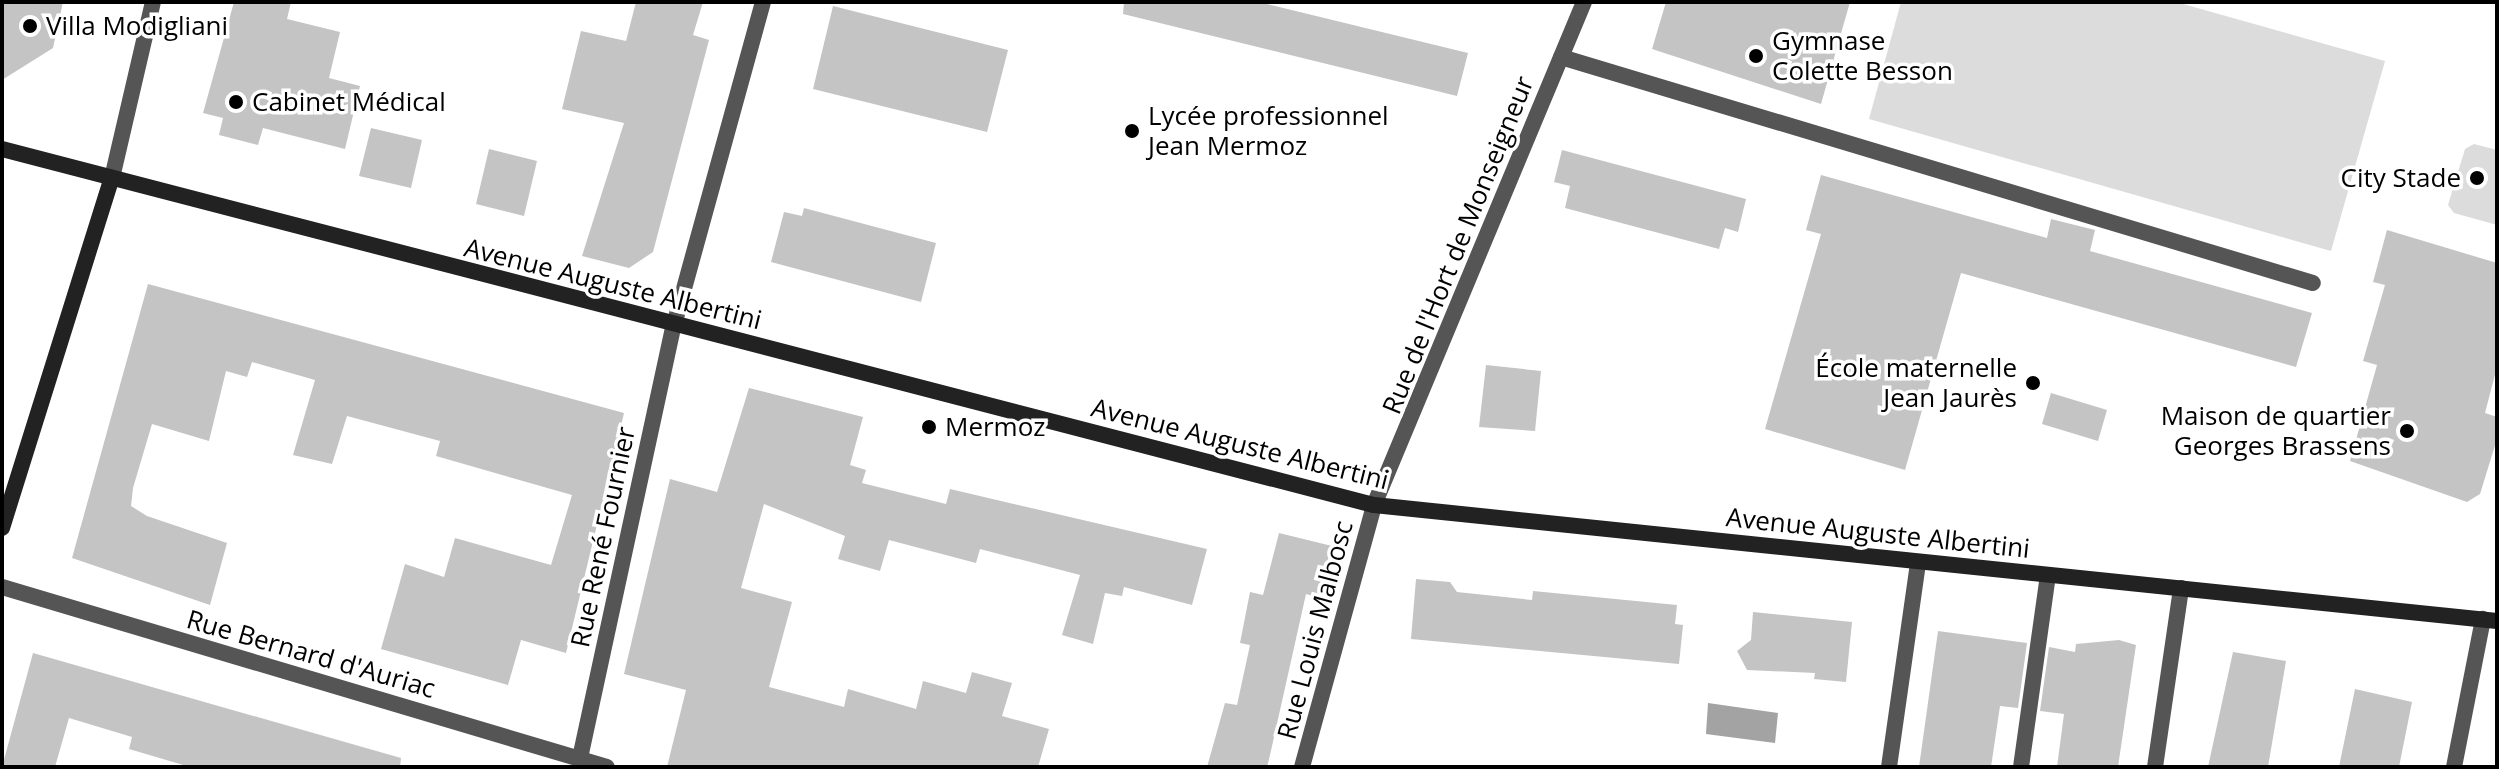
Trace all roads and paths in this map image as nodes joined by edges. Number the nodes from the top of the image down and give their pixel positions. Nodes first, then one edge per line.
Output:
1 (153, 2) edge
2 (763, 2) edge
3 (1584, 2) edge
4 (1561, 57) junction
5 (2, 149) edge
6 (112, 178) junction
7 (2313, 283) dead end
8 (674, 325) junction
9 (1374, 505) junction
10 (2, 528) edge
11 (1918, 562) junction
12 (2048, 575) junction
13 (2, 587) edge
14 (2181, 588) junction
15 (2490, 620) edge
16 (580, 758) junction
17 (607, 767) edge
18 (1302, 767) edge
19 (1889, 767) edge
20 (2021, 767) edge
21 (2155, 767) edge
22 (2454, 767) edge

1 - 6 street
2 - 8 street, Rue René Fournier
3 - 4 street, Rue de l'Hort de Monseigneur
4 - 7 street
4 - 9 street, Rue de l'Hort de Monseigneur
5 - 6 street, Avenue Auguste Albertini
6 - 8 street, Avenue Auguste Albertini
6 - 10 street
8 - 9 street, Avenue Auguste Albertini
8 - 16 street, Rue René Fournier
9 - 11 street, Avenue Auguste Albertini
9 - 18 street, Rue Louis Malbosc
11 - 12 street, Avenue Auguste Albertini
11 - 19 street
12 - 14 street, Avenue Auguste Albertini
12 - 20 street
13 - 16 street, Rue Bernard d'Auriac
14 - 15 street, Avenue Auguste Albertini
14 - 21 street
15 - 22 street
16 - 17 street, Rue Bernard d'Auriac

